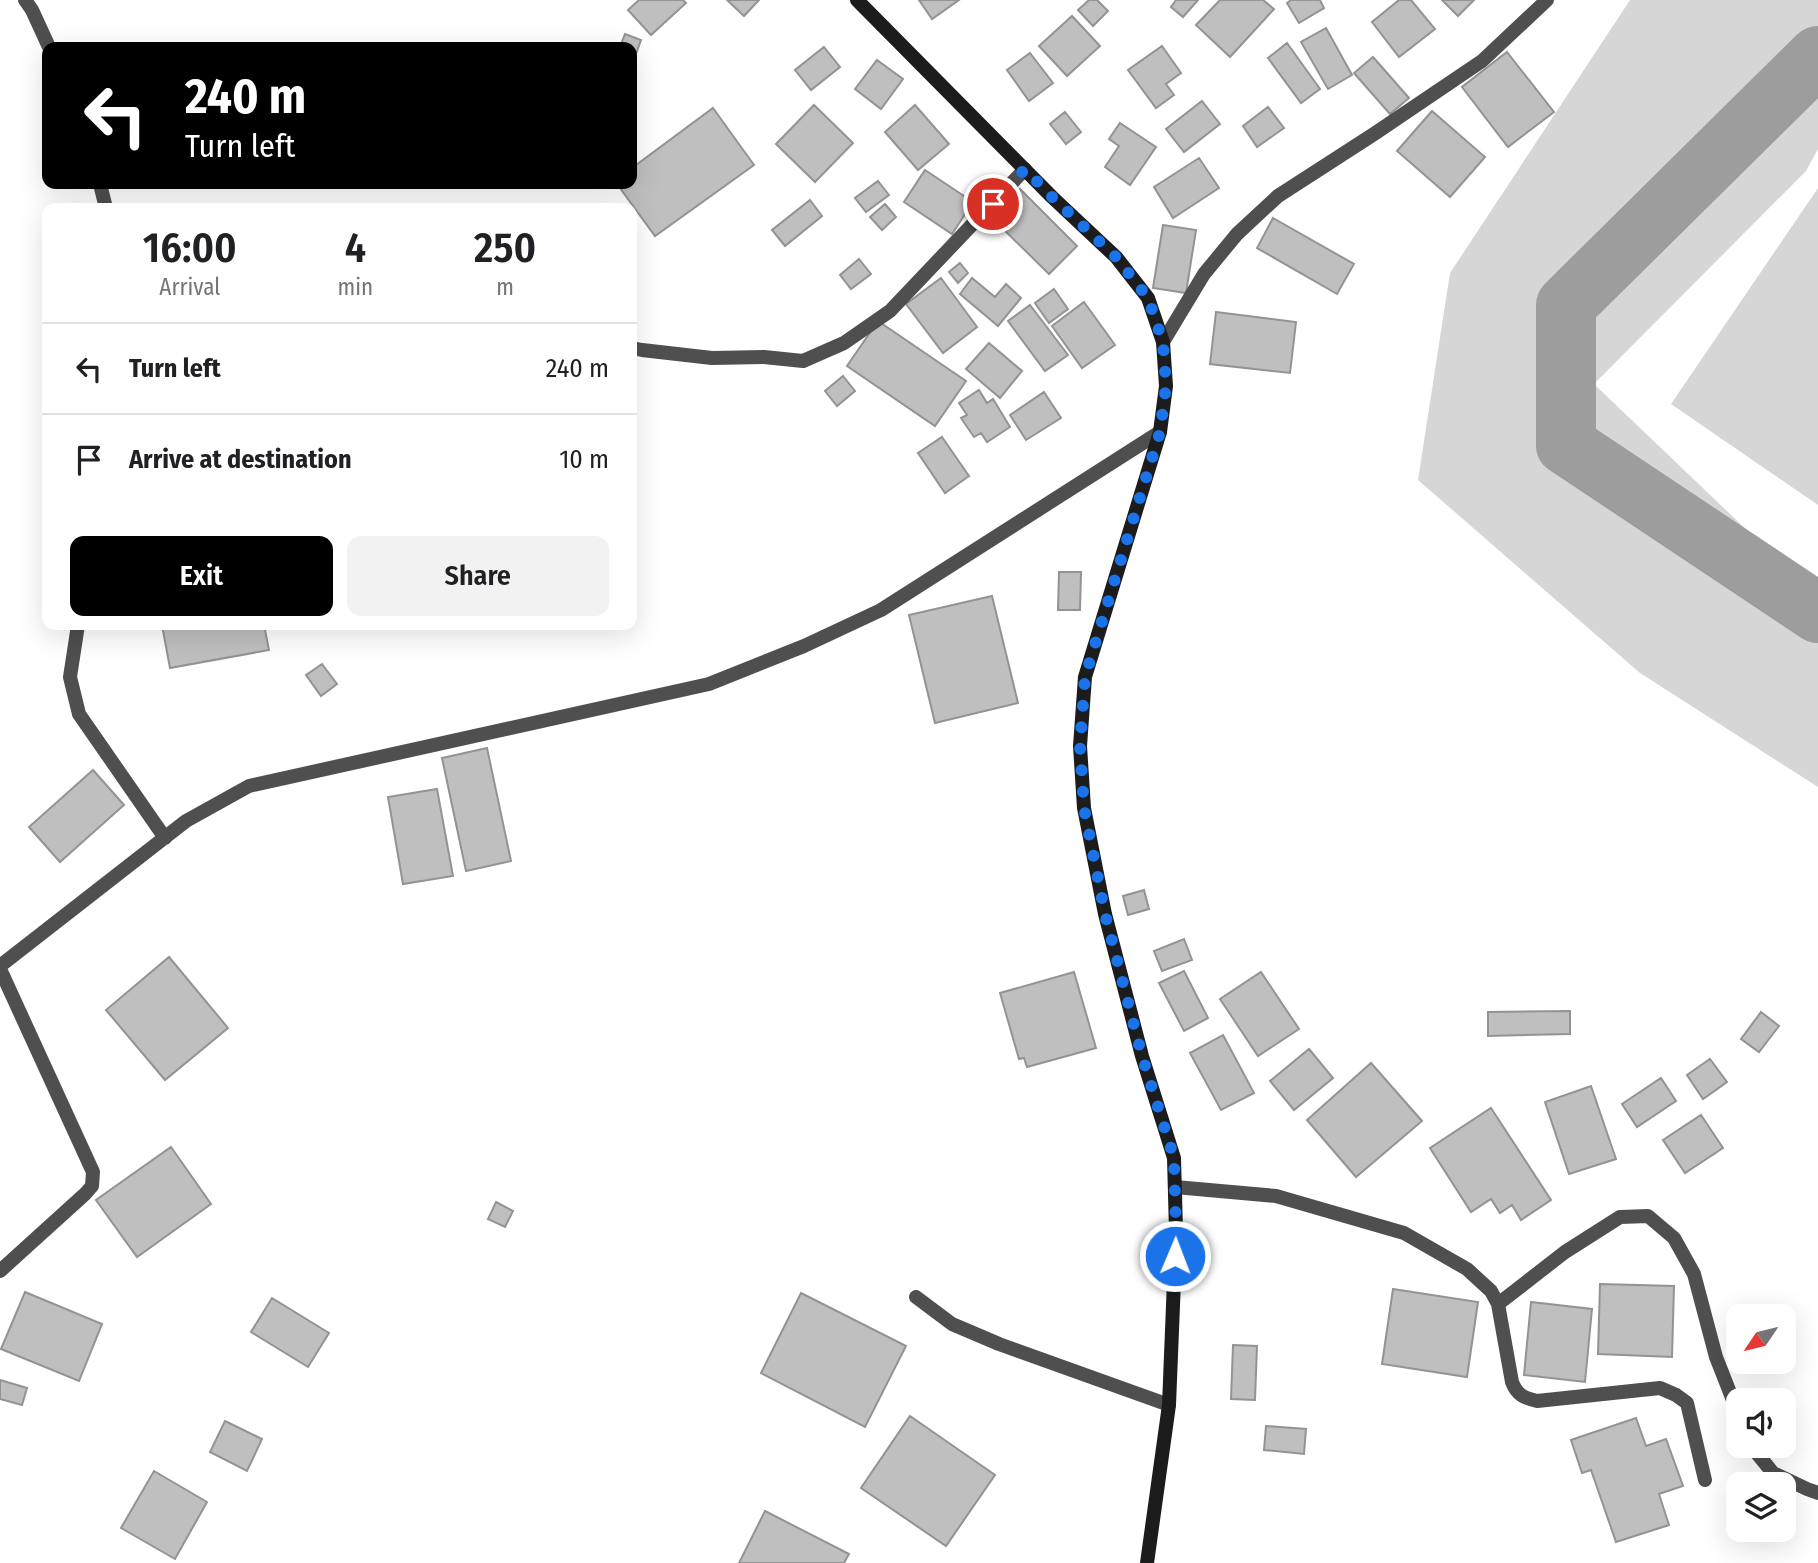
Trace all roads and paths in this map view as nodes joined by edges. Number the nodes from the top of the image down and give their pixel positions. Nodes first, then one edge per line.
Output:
1 (25, 0) edge
2 (857, 0) edge
3 (1547, 0) edge
4 (47, 42) edge
5 (1025, 169) junction
6 (1163, 342) junction
7 (637, 349) edge
8 (1160, 432) junction
9 (77, 630) edge
10 (165, 838) junction
11 (0, 967) edge
12 (1175, 1186) junction
13 (0, 1271) edge
14 (916, 1297) dead end
15 (1498, 1304) junction
16 (1728, 1388) edge
17 (1169, 1405) junction
18 (1761, 1458) edge
19 (1705, 1480) dead end
20 (1818, 1493) edge
21 (1147, 1563) edge

1 - 4 street
2 - 5 street
3 - 6 street
5 - 6 street
5 - 7 street
6 - 8 street
8 - 10 street
8 - 12 street
9 - 10 street
10 - 11 street
11 - 13 street
12 - 15 street
12 - 17 street
14 - 17 street
15 - 16 street
15 - 19 street
17 - 21 street
18 - 20 street

